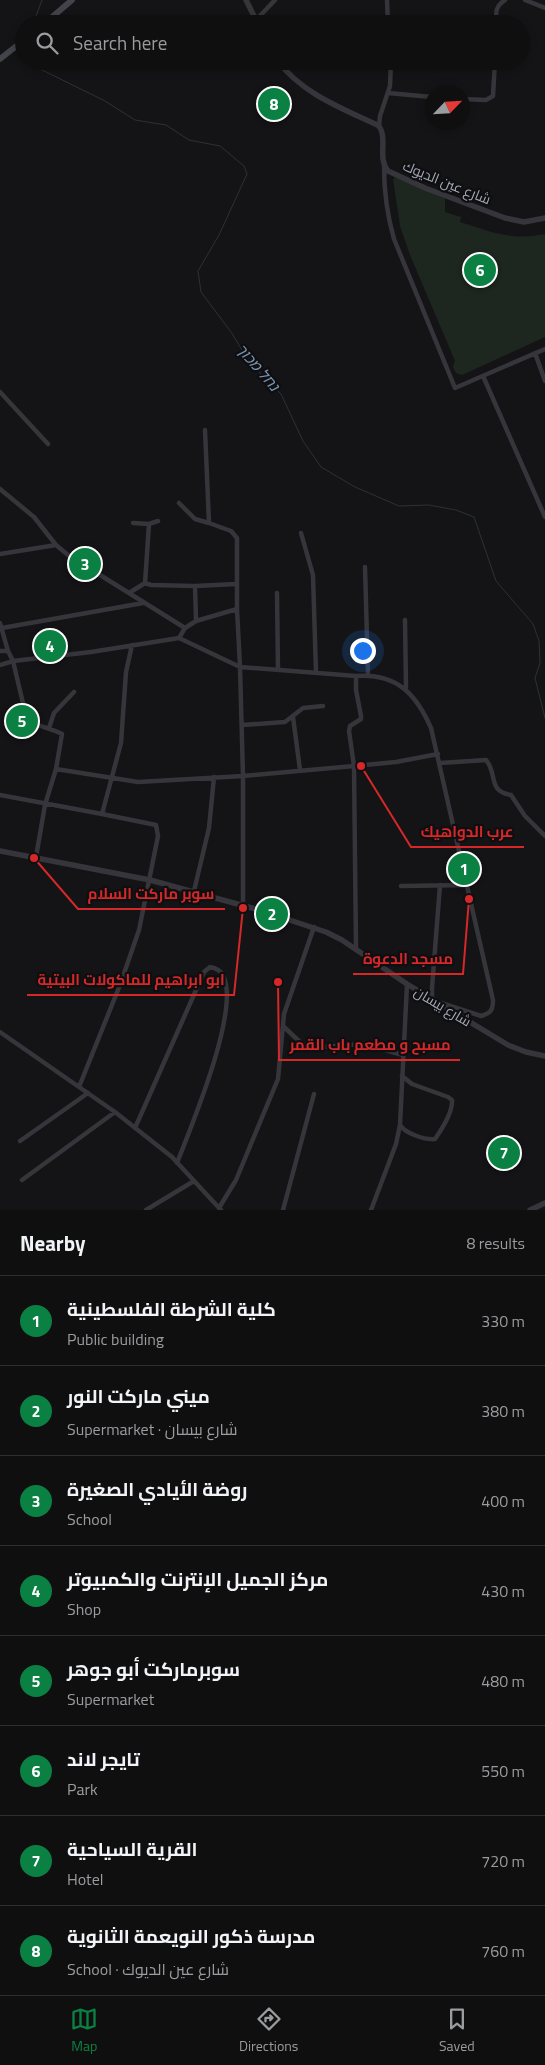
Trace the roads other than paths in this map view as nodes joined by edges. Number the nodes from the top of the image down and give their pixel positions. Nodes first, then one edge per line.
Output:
1 (72, 0) edge
2 (246, 0) edge
3 (275, 0) edge
4 (387, 0) edge
5 (505, 0) edge
6 (525, 0) edge
7 (545, 8) edge
8 (54, 15) edge
9 (254, 15) edge
10 (263, 15) edge
11 (388, 15) edge
12 (496, 15) edge
13 (15, 47) edge
14 (0, 59) edge
15 (286, 70) edge
16 (390, 70) edge
17 (495, 70) edge
18 (388, 93) junction
19 (425, 96) edge
20 (470, 99) edge
21 (379, 126) junction
22 (384, 166) junction
23 (545, 218) edge
24 (545, 349) edge
25 (535, 353) junction
26 (483, 376) junction
27 (545, 381) edge
28 (0, 392) edge
29 (205, 430) dead end
30 (48, 444) dead end
31 (0, 489) edge
32 (178, 502) dead end
33 (545, 517) edge
34 (158, 521) dead end
35 (132, 523) dead end
36 (209, 523) junction
37 (149, 524) junction
38 (301, 533) dead end
39 (56, 545) junction
40 (0, 554) edge
41 (365, 567) dead end
42 (145, 583) junction
43 (236, 584) junction
44 (195, 586) junction
45 (129, 593) junction
46 (277, 593) dead end
47 (143, 603) junction
48 (238, 609) junction
49 (406, 620) dead end
50 (196, 621) junction
51 (1, 626) edge
52 (185, 628) junction
53 (179, 638) junction
54 (132, 645) junction
55 (0, 651) edge
56 (8, 651) junction
57 (13, 661) junction
58 (0, 665) edge
59 (240, 667) junction
60 (278, 670) junction
61 (316, 673) junction
62 (368, 675) junction
63 (356, 676) junction
64 (406, 688) junction
65 (74, 692) dead end
66 (323, 706) dead end
67 (293, 717) junction
68 (242, 725) junction
69 (49, 728) junction
70 (438, 754) junction
71 (440, 763) junction
72 (354, 766) junction
73 (56, 769) junction
74 (300, 770) junction
75 (243, 776) junction
76 (214, 777) junction
77 (110, 779) junction
78 (0, 795) edge
79 (45, 805) junction
80 (102, 814) junction
81 (454, 829) junction
82 (424, 836) dead end
83 (545, 836) edge
84 (0, 851) edge
85 (36, 857) junction
86 (150, 880) junction
87 (467, 885) junction
88 (401, 886) dead end
89 (440, 886) junction
90 (194, 892) junction
91 (243, 906) junction
92 (314, 927) junction
93 (356, 950) junction
94 (406, 984) junction
95 (432, 1000) junction
96 (283, 1026) junction
97 (0, 1032) edge
98 (403, 1055) junction
99 (545, 1056) edge
100 (402, 1076) junction
101 (79, 1087) junction
102 (88, 1093) junction
103 (314, 1094) dead end
104 (115, 1112) junction
105 (400, 1125) junction
106 (135, 1128) junction
107 (20, 1141) dead end
108 (178, 1164) junction
109 (22, 1180) dead end
110 (194, 1181) junction
111 (545, 1203) edge
112 (156, 1208) edge
113 (220, 1209) edge
114 (146, 1210) edge
115 (283, 1210) edge
116 (371, 1210) edge
117 (530, 1210) edge

1 - 8 main road
2 - 9 street
3 - 10 street
4 - 11 street
5 - 12 street
6 - 7 street
13 - 14 main road
15 - 21 street
16 - 18 street
17 - 20 street
18 - 19 street
18 - 21 street
21 - 22 street, شارع عين الديوك
22 - 23 street, شارع عين الديوك
22 - 26 street
24 - 25 street
25 - 26 street
25 - 27 street
26 - 33 street
28 - 30 street
29 - 36 street
31 - 39 street
32 - 36 street
34 - 37 street
35 - 37 street
36 - 43 street
37 - 42 street
38 - 61 street
39 - 40 street
39 - 45 street
41 - 62 street
42 - 44 street
42 - 45 street
43 - 44 street
43 - 48 street
44 - 50 street
45 - 47 street
46 - 60 street
47 - 51 street
47 - 52 street
48 - 50 street
48 - 59 street
49 - 64 street
50 - 52 street
51 - 56 street
52 - 53 street
53 - 54 street
53 - 59 street
54 - 57 street
54 - 77 street
55 - 56 street
56 - 57 street
57 - 58 street
57 - 69 street
59 - 60 street
59 - 68 street
60 - 61 street
61 - 63 street
62 - 63 street
62 - 64 street
63 - 72 street
64 - 70 street
65 - 69 street
66 - 67 street
67 - 68 street
67 - 74 street
68 - 75 street
69 - 73 street
70 - 71 street
70 - 72 street
71 - 81 street
71 - 83 street
72 - 74 street
72 - 93 street
73 - 77 street
73 - 79 street
74 - 75 street
75 - 76 street
75 - 91 street
76 - 77 street
76 - 90 street
77 - 80 street
78 - 79 street
79 - 80 street
79 - 85 street
80 - 86 street
81 - 82 street
81 - 87 street
84 - 85 street, شارع بيسان
85 - 86 street, شارع بيسان
86 - 90 street, شارع بيسان
86 - 101 street
87 - 89 street
87 - 95 street
88 - 89 street
89 - 95 street
90 - 91 street, شارع بيسان
91 - 92 street, شارع بيسان
92 - 93 street, شارع بيسان
92 - 96 street
93 - 94 street, شارع بيسان
94 - 95 street, شارع بيسان
94 - 98 street
95 - 99 street, شارع بيسان
96 - 98 street
96 - 113 street
97 - 101 street
98 - 100 street
100 - 105 street
100 - 105 street
101 - 102 street
102 - 104 street
102 - 107 street
103 - 115 street
104 - 106 street
104 - 109 street
105 - 116 street
106 - 108 street
106 - 108 street
108 - 110 street
110 - 112 street
110 - 113 street
111 - 117 street
112 - 114 street

